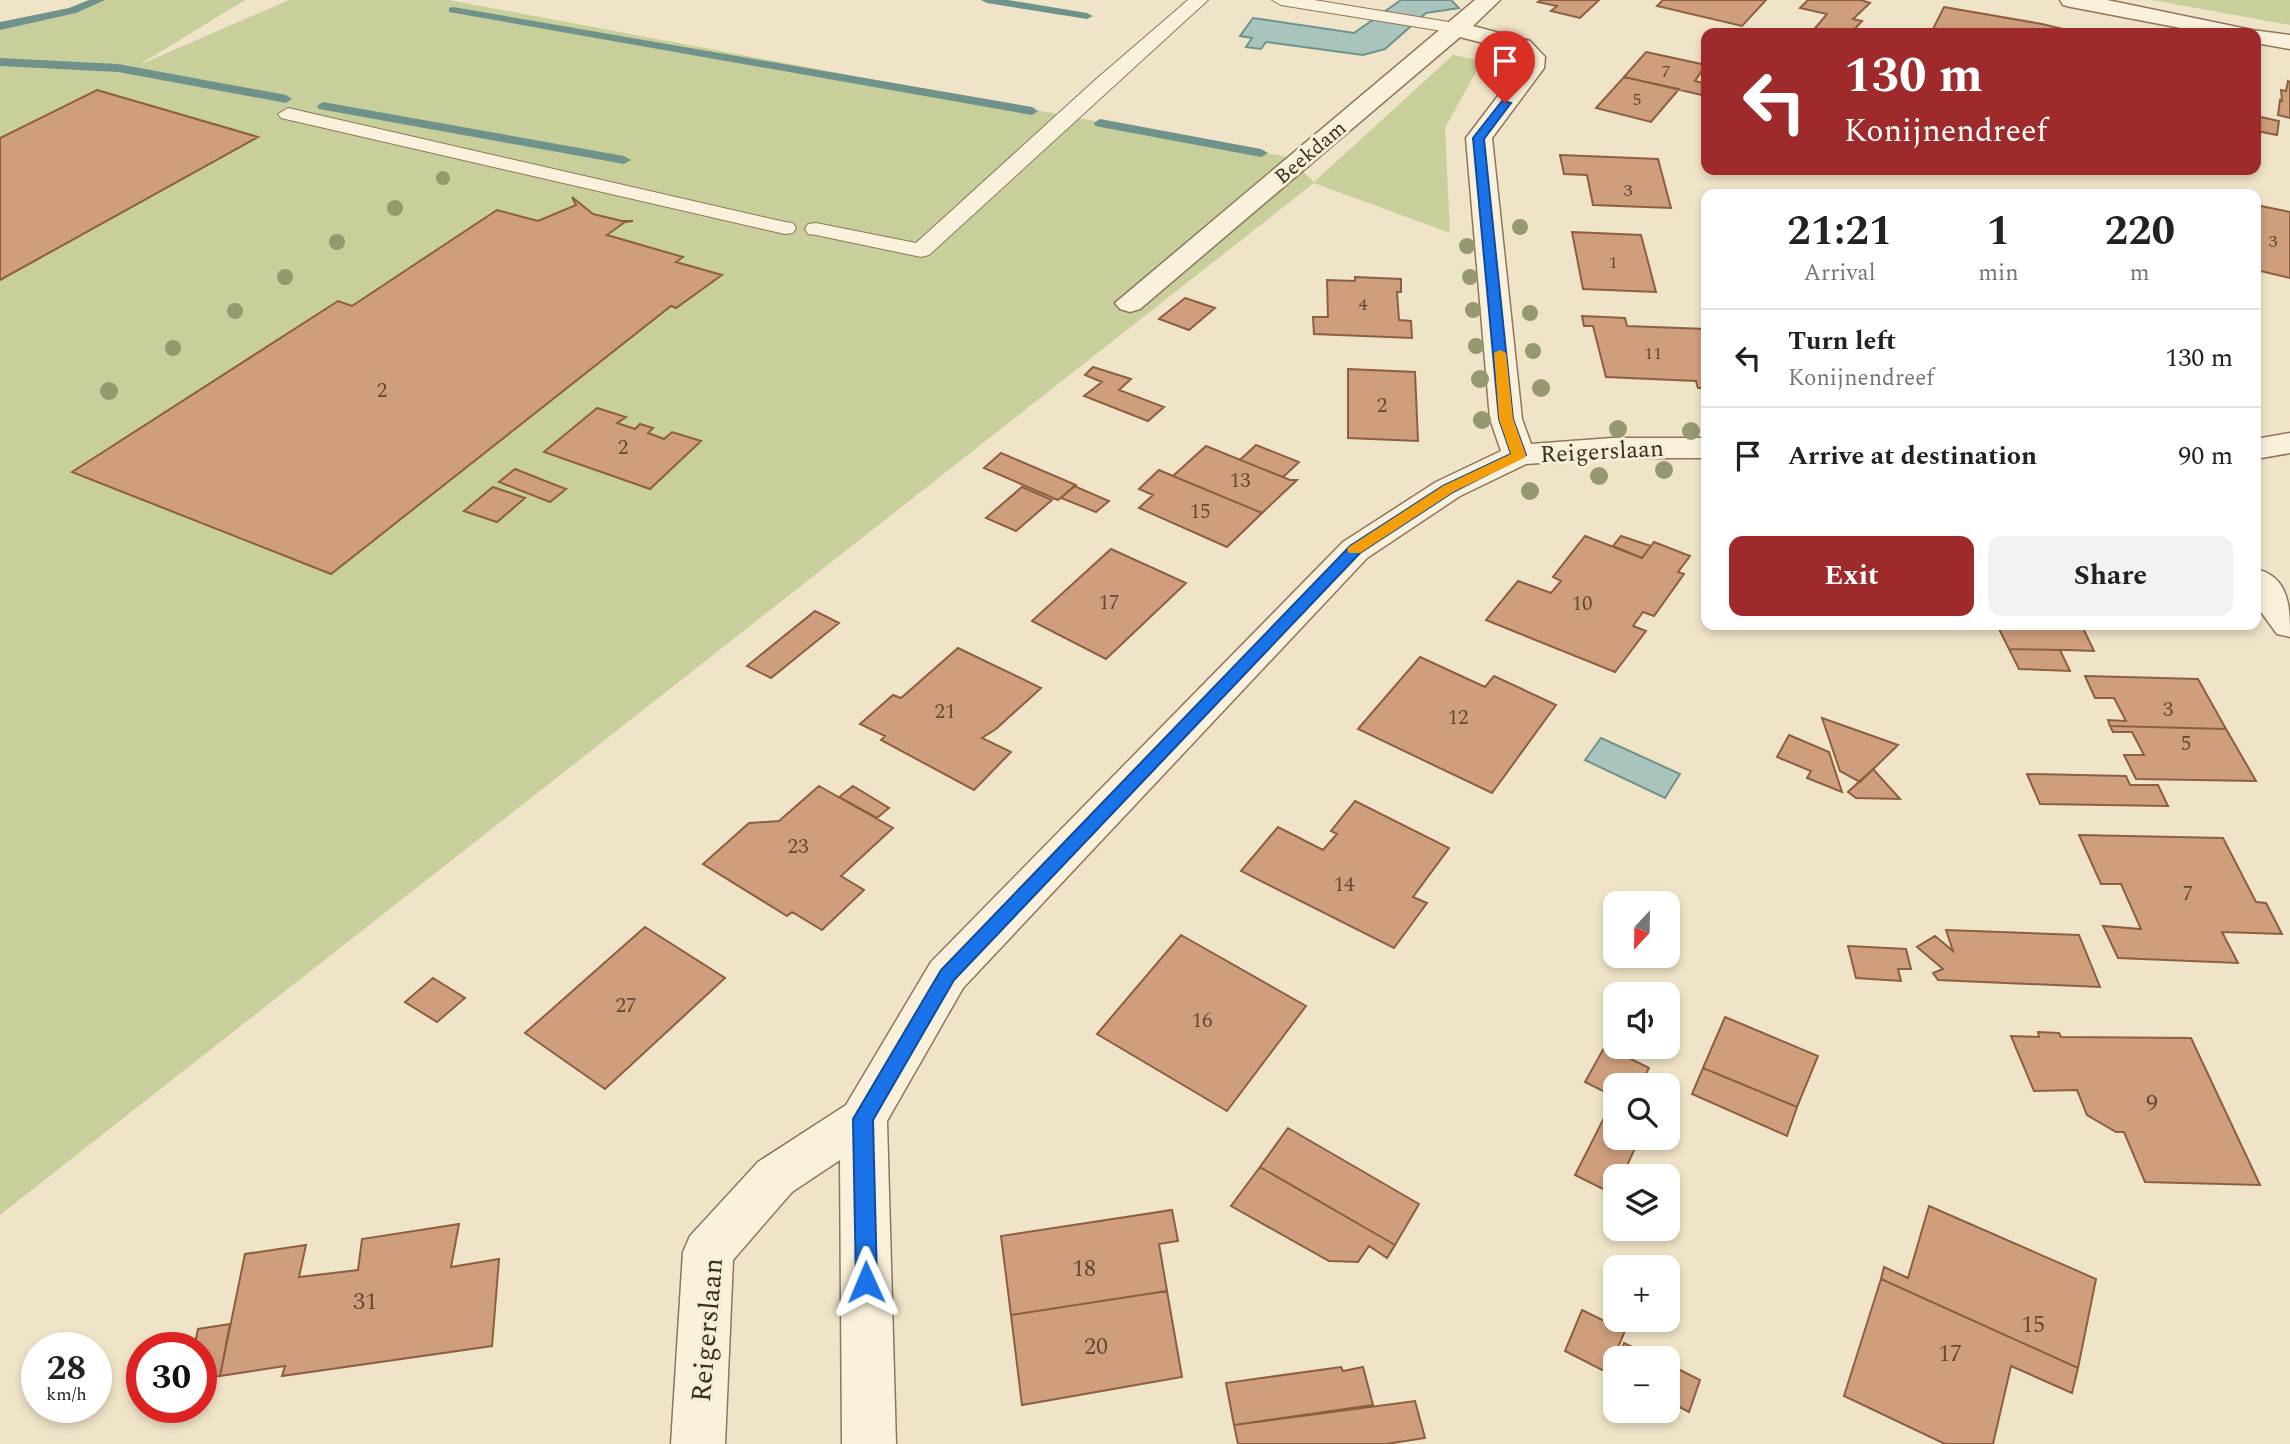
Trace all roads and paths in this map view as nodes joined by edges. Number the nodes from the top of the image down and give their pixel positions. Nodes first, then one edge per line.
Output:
1 (1199, 0) edge
2 (1281, 0) edge
3 (1489, 0) edge
4 (2071, 0) edge
5 (1455, 28) junction
6 (2216, 28) edge
7 (2261, 37) edge
8 (2290, 43) edge
9 (288, 114) dead end
10 (785, 228) dead end
11 (816, 229) dead end
12 (1130, 303) dead end
13 (2290, 443) edge
14 (1701, 448) edge
15 (2261, 448) edge
16 (1519, 455) junction
17 (2261, 587) edge
18 (2290, 625) edge
19 (863, 1119) junction
20 (698, 1444) edge
21 (869, 1444) edge

1 - 11 lane
2 - 5 lane
3 - 5 street, Beekdam
4 - 6 street
5 - 12 street, Beekdam
5 - 16 street
7 - 8 street
9 - 10 lane
13 - 15 street
14 - 16 street, Reigerslaan
16 - 19 street, Reigerslaan
17 - 18 street
19 - 20 street, Reigerslaan
19 - 21 street

